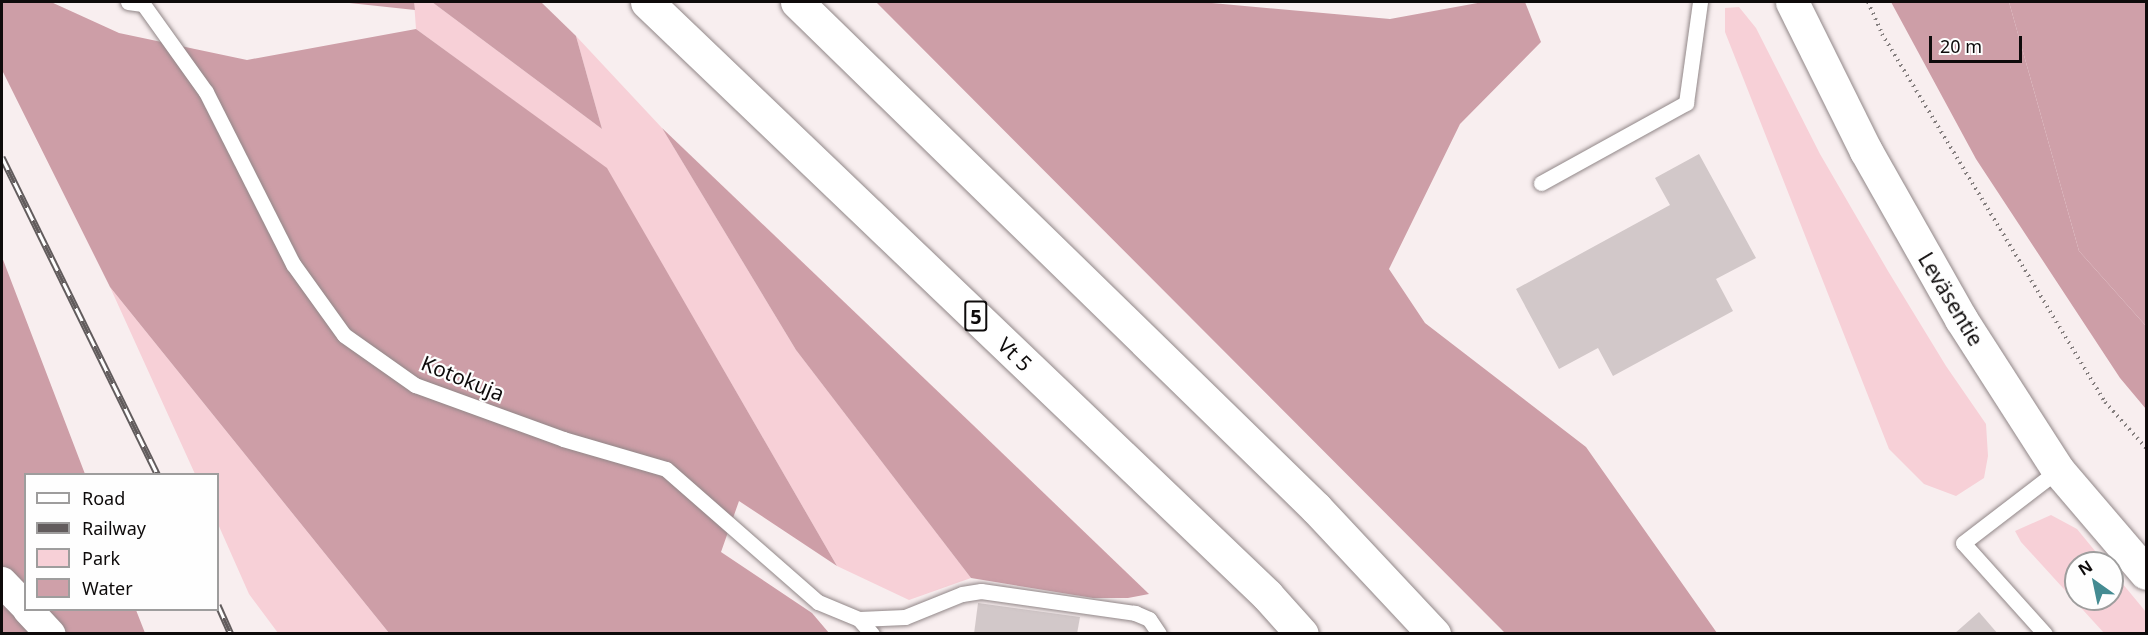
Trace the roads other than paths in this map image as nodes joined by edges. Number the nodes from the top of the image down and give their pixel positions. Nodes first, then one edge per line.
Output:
1 (128, 2) edge
2 (647, 2) edge
3 (797, 2) edge
4 (1700, 2) edge
5 (1792, 2) edge
6 (145, 3) edge
7 (1541, 183) dead end
8 (2058, 470) junction
9 (2146, 573) edge
10 (2, 582) edge
11 (24, 605) edge
12 (30, 611) edge
13 (859, 620) junction
14 (50, 633) edge
15 (872, 633) edge
16 (1159, 633) edge
17 (1302, 633) edge
18 (1434, 633) edge
19 (2045, 633) edge

1 - 6 lane, Kotokuja
2 - 17 main road, Vt 5 / 5
3 - 18 main road
4 - 7 lane
5 - 8 main road, Leväsentie
6 - 13 lane, Kotokuja
8 - 9 main road, Leväsentie
8 - 19 lane
10 - 11 street
12 - 14 street
13 - 15 lane
13 - 16 lane

